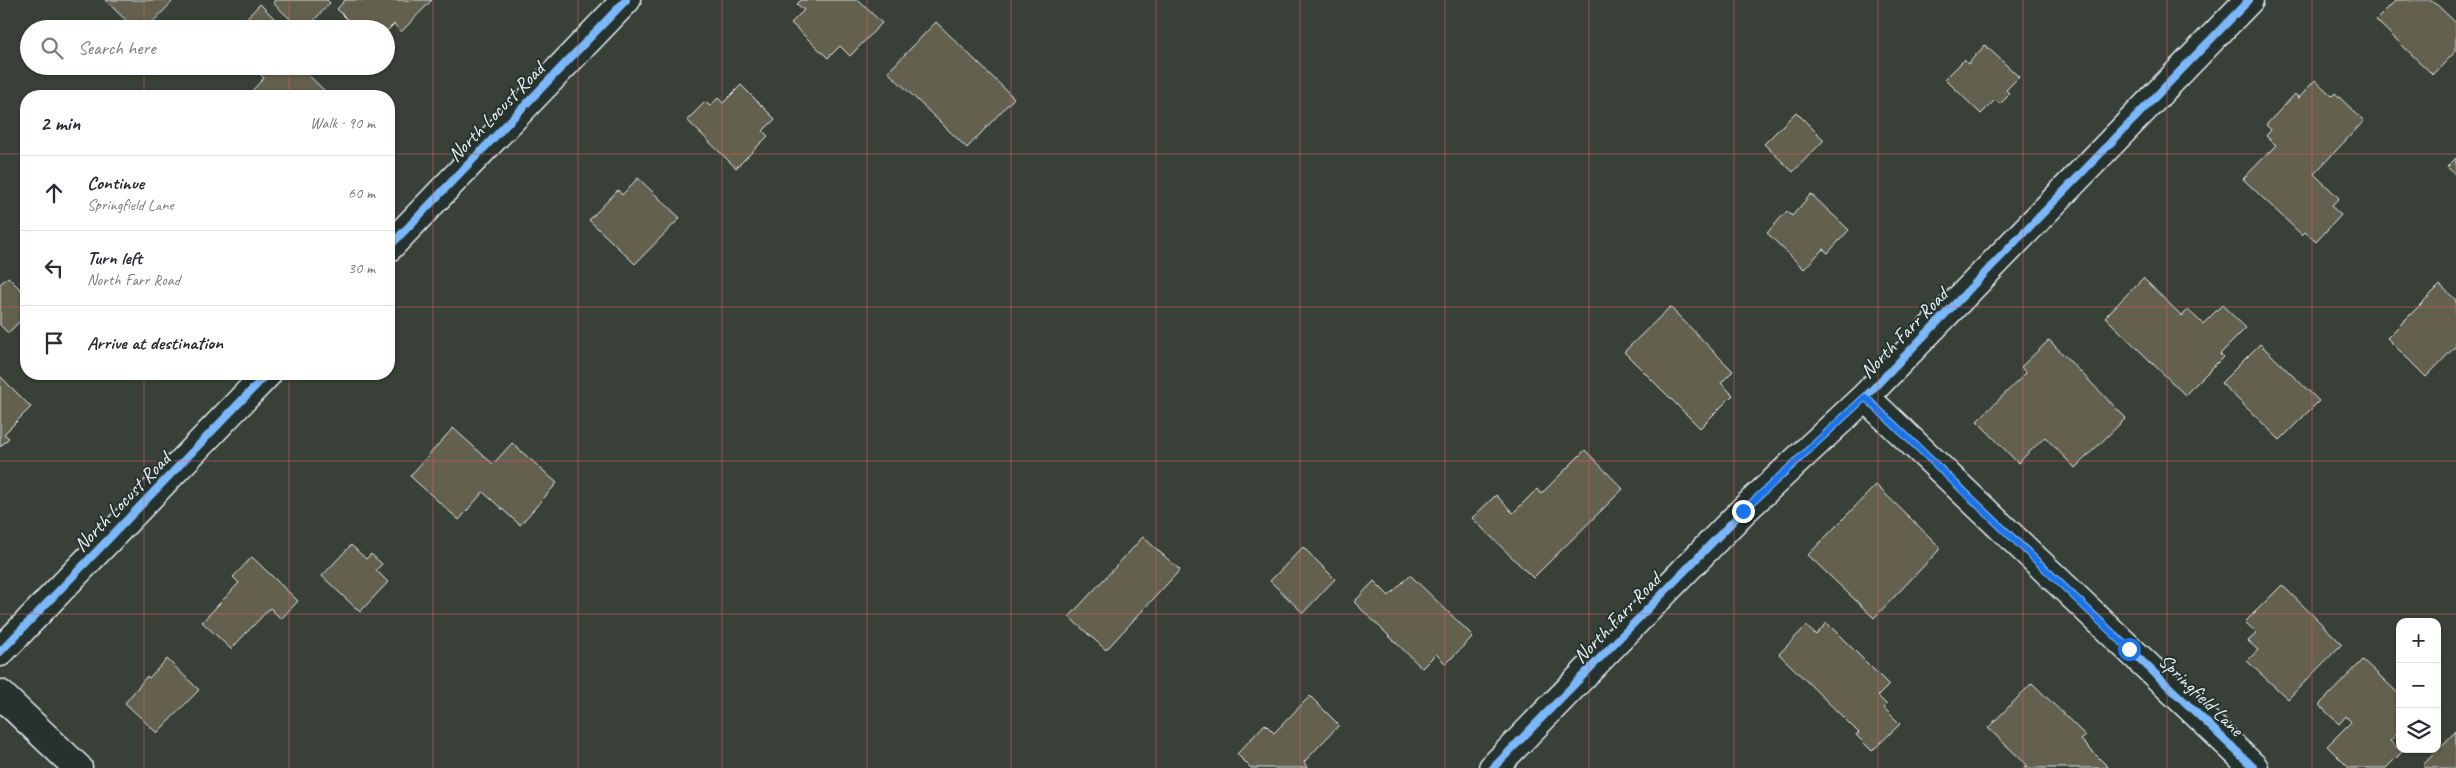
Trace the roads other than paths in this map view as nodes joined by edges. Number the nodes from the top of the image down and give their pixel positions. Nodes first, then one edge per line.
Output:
1 (626, 0) edge
2 (2250, 0) edge
3 (395, 241) edge
4 (261, 380) edge
5 (1865, 397) junction
6 (0, 652) edge
7 (0, 694) edge
8 (78, 768) edge
9 (1493, 768) edge
10 (2254, 768) edge

1 - 3 street, North Locust Road
2 - 5 street, North Farr Road
4 - 6 street, North Locust Road
5 - 9 street, North Farr Road
5 - 10 street, Springfield Lane
7 - 8 street

